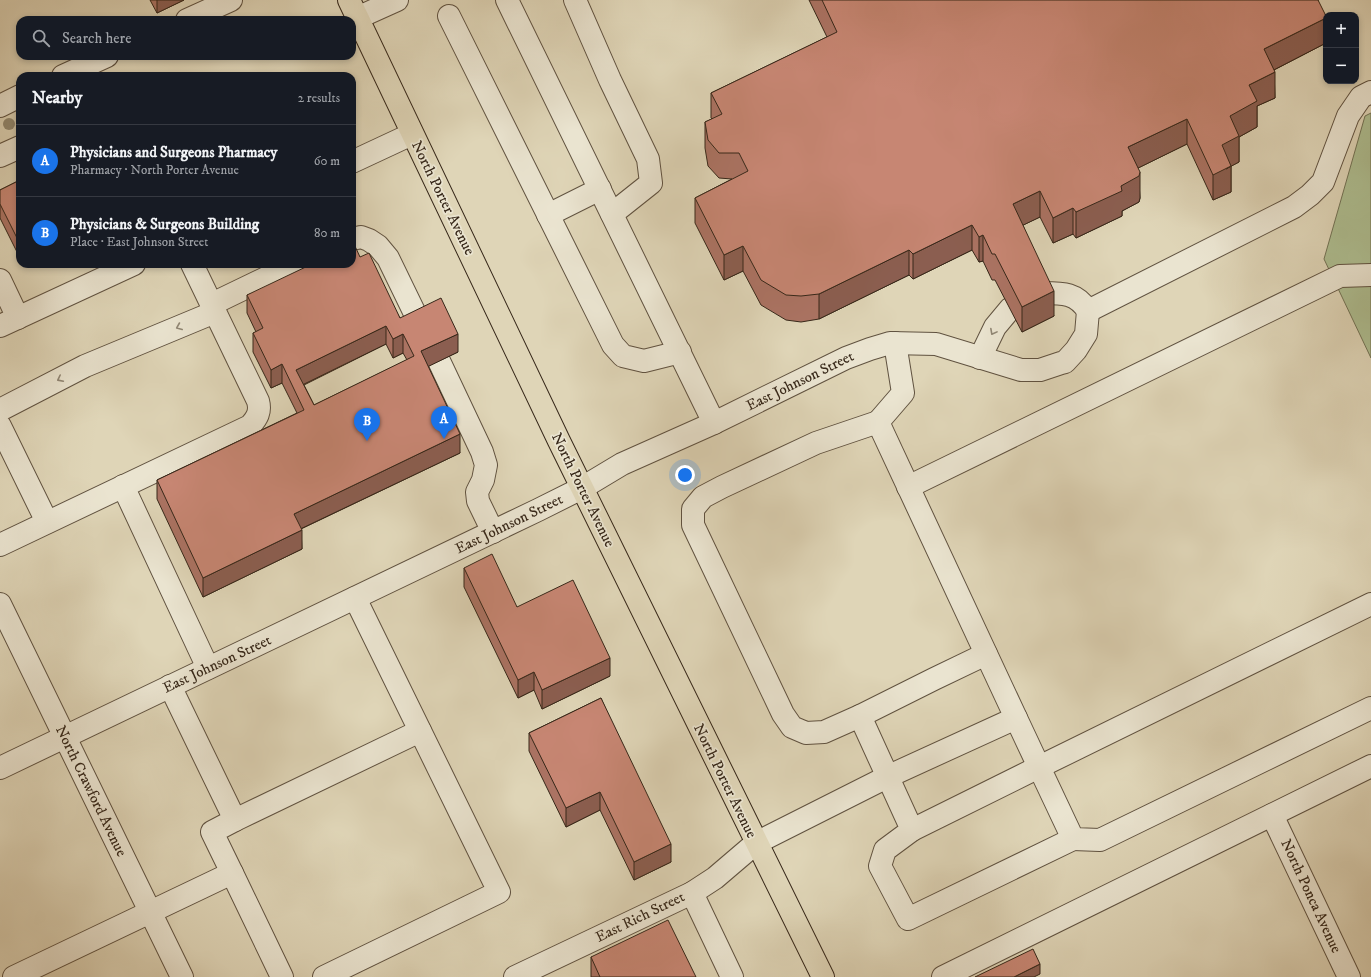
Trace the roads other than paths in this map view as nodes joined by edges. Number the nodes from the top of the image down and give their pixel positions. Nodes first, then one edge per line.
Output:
1 (231, 0) edge
2 (397, 0) edge
3 (507, 0) edge
4 (575, 0) edge
5 (353, 9) edge
6 (196, 16) edge
7 (449, 16) dead end
8 (98, 60) edge
9 (72, 72) edge
10 (1371, 92) edge
11 (16, 98) edge
12 (0, 106) edge
13 (412, 134) junction
14 (16, 149) edge
15 (0, 156) edge
16 (356, 160) edge
17 (600, 189) junction
18 (612, 214) junction
19 (548, 215) junction
20 (356, 238) edge
21 (125, 268) edge
22 (194, 268) edge
23 (288, 268) edge
24 (1371, 275) edge
25 (0, 280) edge
26 (1044, 294) edge
27 (214, 308) junction
28 (1010, 309) edge
29 (1088, 311) junction
30 (9, 322) edge
31 (422, 326) edge
32 (895, 343) junction
33 (680, 352) junction
34 (980, 358) junction
35 (439, 361) edge
36 (0, 410) edge
37 (878, 422) junction
38 (714, 423) junction
39 (0, 426) edge
40 (123, 486) junction
41 (908, 487) junction
42 (582, 488) junction
43 (47, 522) junction
44 (493, 532) junction
45 (0, 545) edge
46 (355, 598) junction
47 (0, 604) edge
48 (1371, 604) edge
49 (986, 654) junction
50 (208, 668) junction
51 (170, 686) junction
52 (1371, 708) edge
53 (860, 716) junction
54 (1016, 718) junction
55 (420, 731) junction
56 (64, 737) junction
57 (1371, 766) edge
58 (1039, 767) junction
59 (0, 768) edge
60 (889, 776) junction
61 (1272, 815) junction
62 (235, 820) junction
63 (912, 830) junction
64 (1073, 839) junction
65 (756, 843) junction
66 (232, 873) junction
67 (692, 893) junction
68 (150, 912) junction
69 (543, 971) edge
70 (14, 977) edge
71 (182, 977) edge
72 (282, 977) edge
73 (324, 977) edge
74 (515, 977) edge
75 (732, 977) edge
76 (822, 977) edge
77 (944, 977) edge
78 (1349, 977) edge

1 - 6 street
2 - 5 street
3 - 17 street
4 - 18 street
5 - 13 main road, North Porter Avenue
7 - 19 street
8 - 9 street
10 - 29 street
11 - 12 street
13 - 16 street
13 - 42 main road, North Porter Avenue
14 - 15 street
17 - 18 street
17 - 19 street
18 - 33 street
19 - 33 street
20 - 31 street
21 - 30 street
22 - 27 street
23 - 27 street
24 - 41 street
25 - 30 street
26 - 29 street
27 -> 36 street
27 - 40 street
28 -> 34 street
29 - 34 street, East Johnson Street
32 - 34 street, East Johnson Street
32 - 37 street
32 - 38 street, East Johnson Street
33 - 38 street
35 - 44 street
37 - 41 street
37 - 53 street
38 - 42 street, East Johnson Street
39 - 43 street
40 - 43 street
40 - 50 street
41 - 49 street
42 - 44 street, East Johnson Street
42 - 65 main road, North Porter Avenue
43 - 45 street
44 - 46 street, East Johnson Street
46 - 50 street, East Johnson Street
46 - 55 street
47 - 56 street, North Crawford Avenue
48 - 58 street
49 - 53 street
49 - 54 street
50 - 51 street, East Johnson Street
51 - 56 street, East Johnson Street
51 - 62 street
52 - 64 street
53 - 60 street
54 - 58 street
54 - 60 street, East Rich Street
55 - 62 street
55 - 73 street
56 - 59 street, East Johnson Street
56 - 68 street, North Crawford Avenue
57 - 61 street
58 - 63 street
58 - 64 street
60 - 63 street
60 - 65 street, East Rich Street
61 - 77 street
61 - 78 street, North Ponca Avenue
62 - 66 street
63 - 64 street
65 - 67 street, East Rich Street
65 - 76 main road, North Porter Avenue
66 - 68 street
66 - 72 street
67 - 69 street, East Rich Street
67 - 75 street
68 - 70 street
68 - 71 street, North Crawford Avenue
69 - 74 street, East Rich Street

